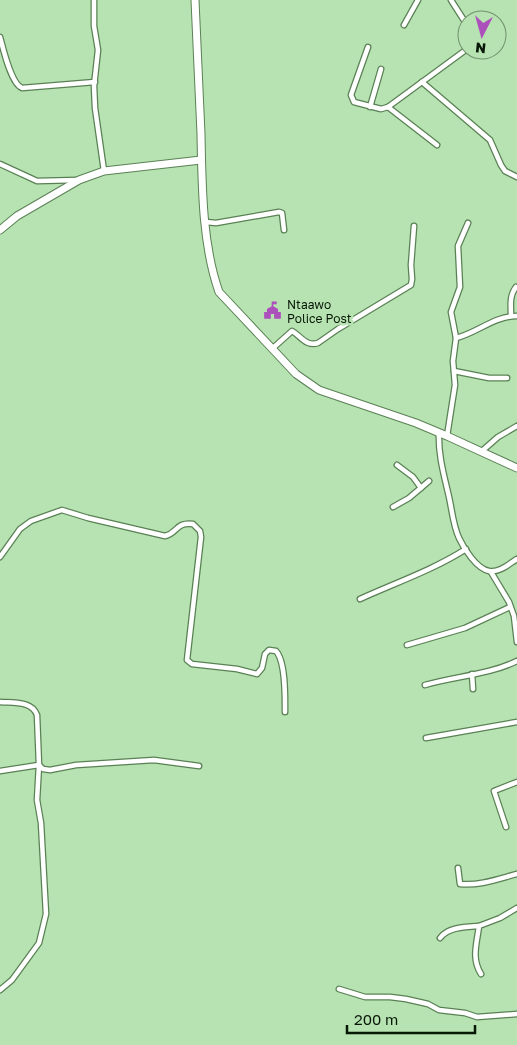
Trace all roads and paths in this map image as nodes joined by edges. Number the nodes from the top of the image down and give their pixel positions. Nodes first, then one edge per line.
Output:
1 (94, 0) edge
2 (196, 0) edge
3 (418, 0) edge
4 (404, 25) dead end
5 (0, 37) edge
6 (368, 47) dead end
7 (457, 56) edge
8 (381, 69) dead end
9 (95, 82) junction
10 (422, 82) junction
11 (370, 107) junction
12 (388, 107) junction
13 (437, 145) dead end
14 (202, 160) junction
15 (0, 164) edge
16 (104, 172) junction
17 (517, 177) edge
18 (80, 180) junction
19 (206, 222) junction
20 (468, 224) dead end
21 (414, 226) dead end
22 (0, 230) edge
23 (284, 230) dead end
24 (516, 287) dead end
25 (511, 316) junction
26 (517, 316) edge
27 (456, 338) junction
28 (273, 348) junction
29 (454, 371) junction
30 (507, 378) dead end
31 (517, 426) edge
32 (439, 432) junction
33 (447, 436) junction
34 (482, 451) junction
35 (397, 464) dead end
36 (517, 468) edge
37 (429, 481) dead end
38 (421, 488) junction
39 (393, 507) dead end
40 (466, 549) junction
41 (0, 557) edge
42 (517, 559) edge
43 (491, 572) junction
44 (360, 598) dead end
45 (510, 607) junction
46 (515, 613) edge
47 (517, 642) edge
48 (407, 645) dead end
49 (517, 661) edge
50 (472, 674) junction
51 (425, 685) dead end
52 (473, 690) dead end
53 (0, 702) edge
54 (285, 712) dead end
55 (517, 722) edge
56 (426, 738) dead end
57 (39, 765) junction
58 (199, 766) dead end
59 (0, 771) edge
60 (517, 782) edge
61 (506, 827) dead end
62 (458, 868) dead end
63 (517, 874) edge
64 (517, 908) edge
65 (479, 926) junction
66 (440, 938) dead end
67 (481, 974) dead end
68 (339, 989) dead end
69 (0, 990) edge
70 (517, 1014) edge

1 - 9 street
2 - 14 street
3 - 4 street
5 - 9 street
6 - 11 street
7 - 10 street
8 - 11 street
9 - 16 street
10 - 12 street
10 - 17 street
11 - 12 street
12 - 13 street
14 - 16 street
14 - 19 street
15 - 18 street
16 - 18 street
18 - 22 street
19 - 23 street
19 - 28 street
20 - 27 street
21 - 28 street
24 - 25 street
25 - 26 street
25 - 27 street
27 - 29 street
28 - 32 street
29 - 30 street
29 - 33 street
31 - 34 street
32 - 33 street
32 - 40 street
33 - 34 street
34 - 36 street
35 - 38 street
37 - 38 street
38 - 39 street
40 - 43 street
40 - 44 street
41 - 54 street
42 - 43 street
43 - 45 street
45 - 46 street
45 - 48 street
46 - 47 street
49 - 50 street
50 - 51 street
50 - 52 street
53 - 57 street
55 - 56 street
57 - 58 street
57 - 59 street
57 - 69 street
60 - 61 street
62 - 63 street
64 - 65 street
65 - 66 street
65 - 67 street
68 - 70 street

